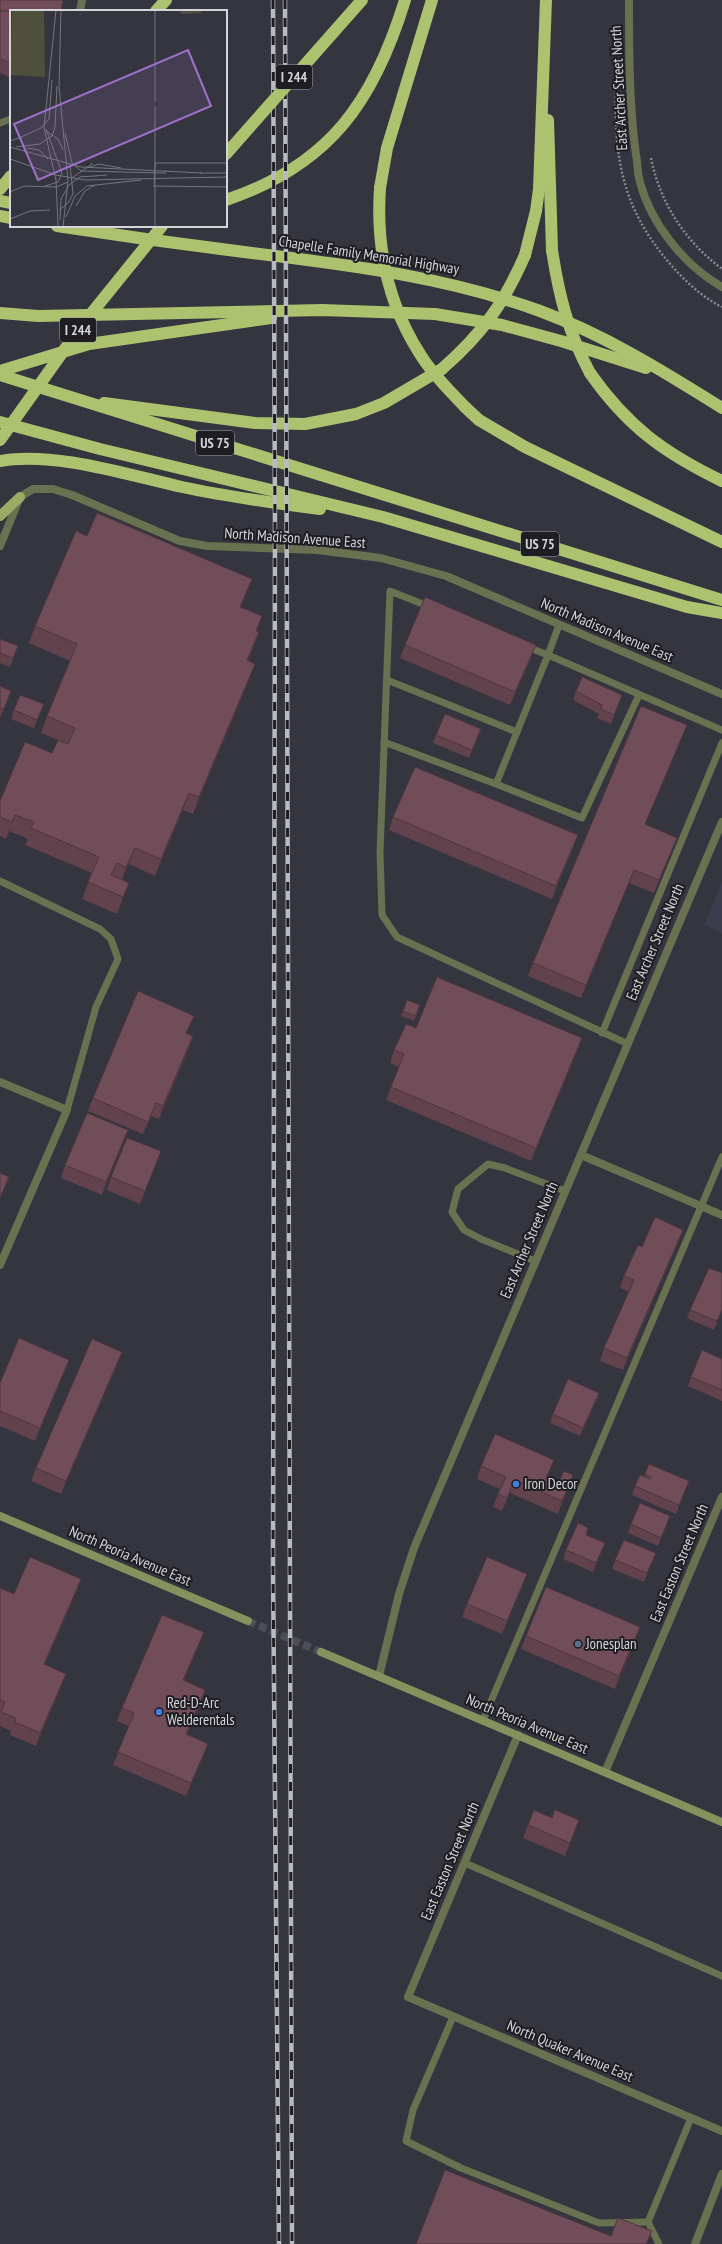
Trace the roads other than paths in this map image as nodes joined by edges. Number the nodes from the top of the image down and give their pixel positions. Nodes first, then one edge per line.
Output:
1 (82, 0) edge
2 (166, 0) edge
3 (362, 0) edge
4 (405, 0) edge
5 (432, 0) edge
6 (546, 0) edge
7 (629, 0) edge
8 (80, 10) edge
9 (157, 10) edge
10 (545, 18) junction
11 (10, 119) edge
12 (0, 123) edge
13 (227, 153) edge
14 (10, 177) edge
15 (0, 189) edge
16 (227, 200) edge
17 (0, 201) edge
18 (10, 202) edge
19 (0, 216) edge
20 (10, 218) edge
21 (64, 227) edge
22 (161, 227) edge
23 (722, 287) edge
24 (322, 310) junction
25 (0, 313) edge
26 (0, 371) edge
27 (0, 375) edge
28 (669, 375) junction
29 (73, 399) junction
30 (722, 408) edge
31 (0, 422) edge
32 (0, 440) edge
33 (0, 461) edge
34 (722, 481) edge
35 (20, 497) junction
36 (0, 516) edge
37 (383, 517) junction
38 (722, 542) edge
39 (0, 546) edge
40 (722, 600) edge
41 (440, 612) edge
42 (722, 613) edge
43 (559, 625) junction
44 (520, 644) edge
45 (548, 655) junction
46 (387, 680) junction
47 (639, 694) junction
48 (722, 694) edge
49 (722, 730) edge
50 (517, 732) junction
51 (384, 742) junction
52 (722, 743) edge
53 (496, 784) junction
54 (722, 822) edge
55 (0, 881) edge
56 (602, 1033) junction
57 (628, 1044) junction
58 (0, 1082) edge
59 (67, 1110) junction
60 (580, 1155) junction
61 (722, 1157) edge
62 (565, 1191) junction
63 (701, 1206) junction
64 (722, 1215) edge
65 (535, 1260) junction
66 (0, 1265) edge
67 (722, 1497) edge
68 (0, 1516) edge
69 (248, 1621) tunnel mouth
70 (321, 1652) tunnel mouth
71 (379, 1676) junction
72 (483, 1720) junction
73 (518, 1735) junction
74 (605, 1772) junction
75 (722, 1822) edge
76 (465, 1863) junction
77 (722, 1976) edge
78 (408, 1997) joint
79 (453, 2016) junction
80 (691, 2118) junction
81 (722, 2131) edge
82 (722, 2174) edge
83 (648, 2222) junction
84 (659, 2244) edge
85 (695, 2244) edge

1 - 8 street
2 - 9 highway
3 - 13 highway, I 244, bridge
4 - 16 highway
5 - 38 highway, bridge
6 - 10 highway
7 - 23 street, East Archer Street North
10 - 29 highway, bridge
10 - 34 highway, bridge
11 - 12 lane
14 - 15 highway
17 - 18 highway
19 - 20 highway
21 - 28 highway, Chapelle Family Memorial Highway
22 - 32 highway, I 244, bridge
24 - 25 highway
24 - 26 highway
24 - 28 highway
27 - 29 highway, US 75
28 - 30 highway, Chapelle Family Memorial Highway
29 - 40 highway, US 75
31 - 37 highway
33 - 37 highway
35 - 36 main road
35 - 39 street
35 - 43 street, North Madison Avenue East
37 - 42 highway
41 - 46 lane
43 - 45 lane
43 - 48 street, North Madison Avenue East
44 - 45 lane
45 - 47 lane
45 - 50 lane
46 - 50 lane
46 - 51 lane
47 - 49 lane
47 - 53 lane
50 - 53 lane
51 - 53 lane
51 - 56 lane
52 - 56 lane
54 - 57 street, East Archer Street North
55 - 59 lane
56 - 57 lane
57 - 60 street, East Archer Street North
58 - 59 street
59 - 66 street
60 - 62 street, East Archer Street North
60 - 63 street
61 - 63 lane
62 - 65 street, East Archer Street North
62 - 65 lane
63 - 64 street
63 - 72 lane
65 - 71 street, East Archer Street North
67 - 74 street, East Easton Street North
68 - 69 main road, North Peoria Avenue East
70 - 71 main road, North Peoria Avenue East
71 - 72 main road, North Peoria Avenue East
72 - 73 main road, North Peoria Avenue East
73 - 74 main road, North Peoria Avenue East
73 - 76 street, East Easton Street North
74 - 75 main road, North Peoria Avenue East
76 - 77 lane
76 - 78 street, East Easton Street North
78 - 79 street, North Quaker Avenue East
79 - 80 street, North Quaker Avenue East
79 - 83 lane
80 - 81 street, North Quaker Avenue East
80 - 83 lane
82 - 85 street
83 - 84 lane

